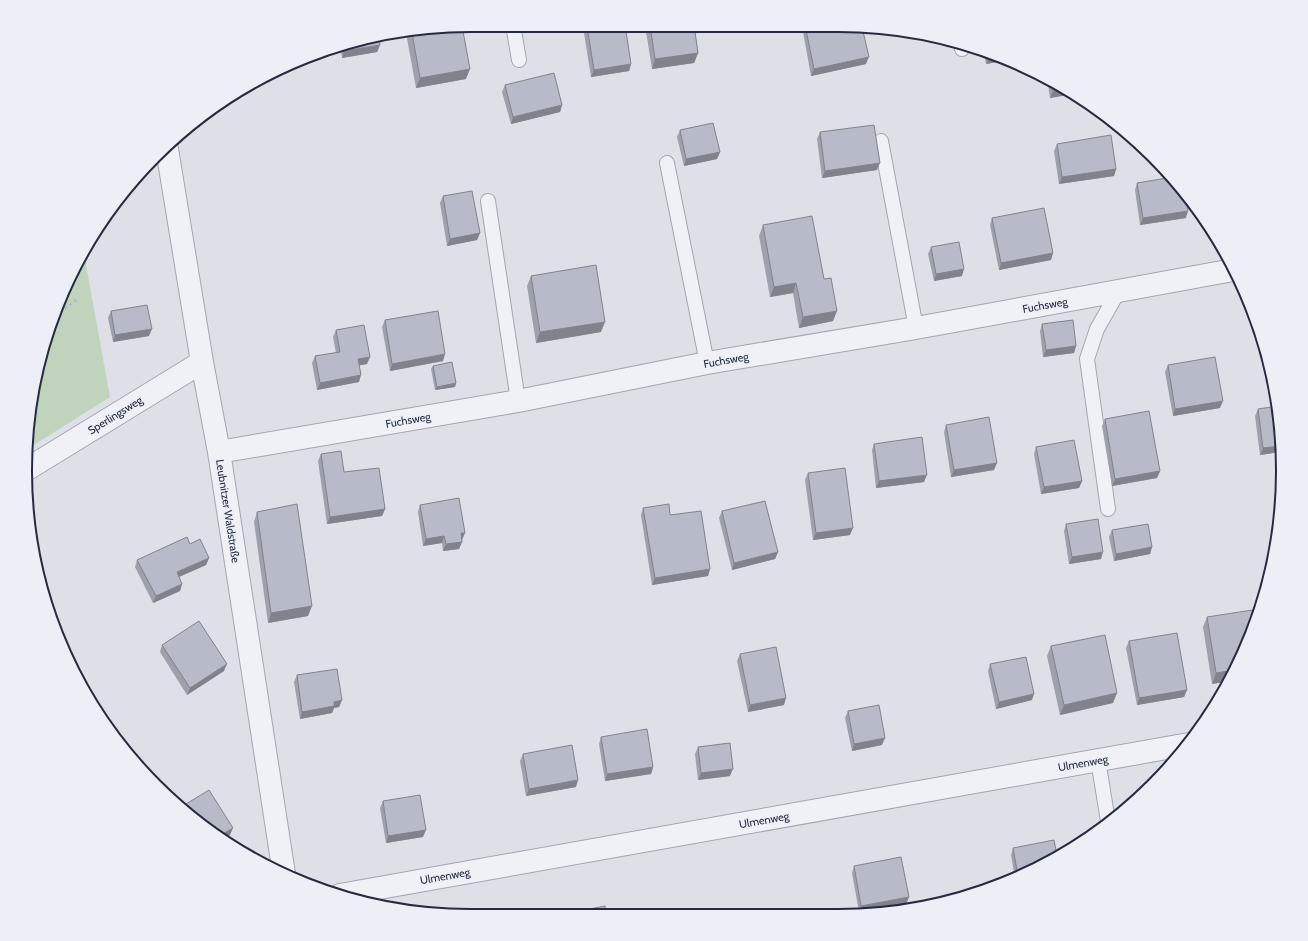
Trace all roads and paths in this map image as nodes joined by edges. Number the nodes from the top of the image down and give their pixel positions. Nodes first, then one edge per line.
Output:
1 (514, 32) edge
2 (519, 60) dead end
3 (881, 141) dead end
4 (168, 153) edge
5 (667, 163) dead end
6 (488, 201) dead end
7 (1228, 271) edge
8 (1118, 292) junction
9 (79, 298) dead end
10 (62, 311) edge
11 (916, 328) junction
12 (202, 362) junction
13 (707, 363) junction
14 (518, 401) junction
15 (219, 452) junction
16 (32, 466) edge
17 (1108, 509) dead end
18 (1178, 746) edge
19 (1098, 760) junction
20 (1107, 816) edge
21 (283, 867) edge
22 (353, 893) edge

1 - 2 lane
3 - 11 lane
4 - 12 street, Leubnitzer Waldstraße
5 - 13 lane
6 - 14 lane
7 - 8 street, Fuchsweg
8 - 11 street, Fuchsweg
8 - 17 lane
9 - 10 path
11 - 13 street, Fuchsweg
12 - 15 street, Leubnitzer Waldstraße
12 - 16 street, Sperlingsweg
13 - 14 street, Fuchsweg
14 - 15 street, Fuchsweg
15 - 21 street, Leubnitzer Waldstraße
18 - 19 street, Ulmenweg
19 - 20 lane
19 - 22 street, Ulmenweg

